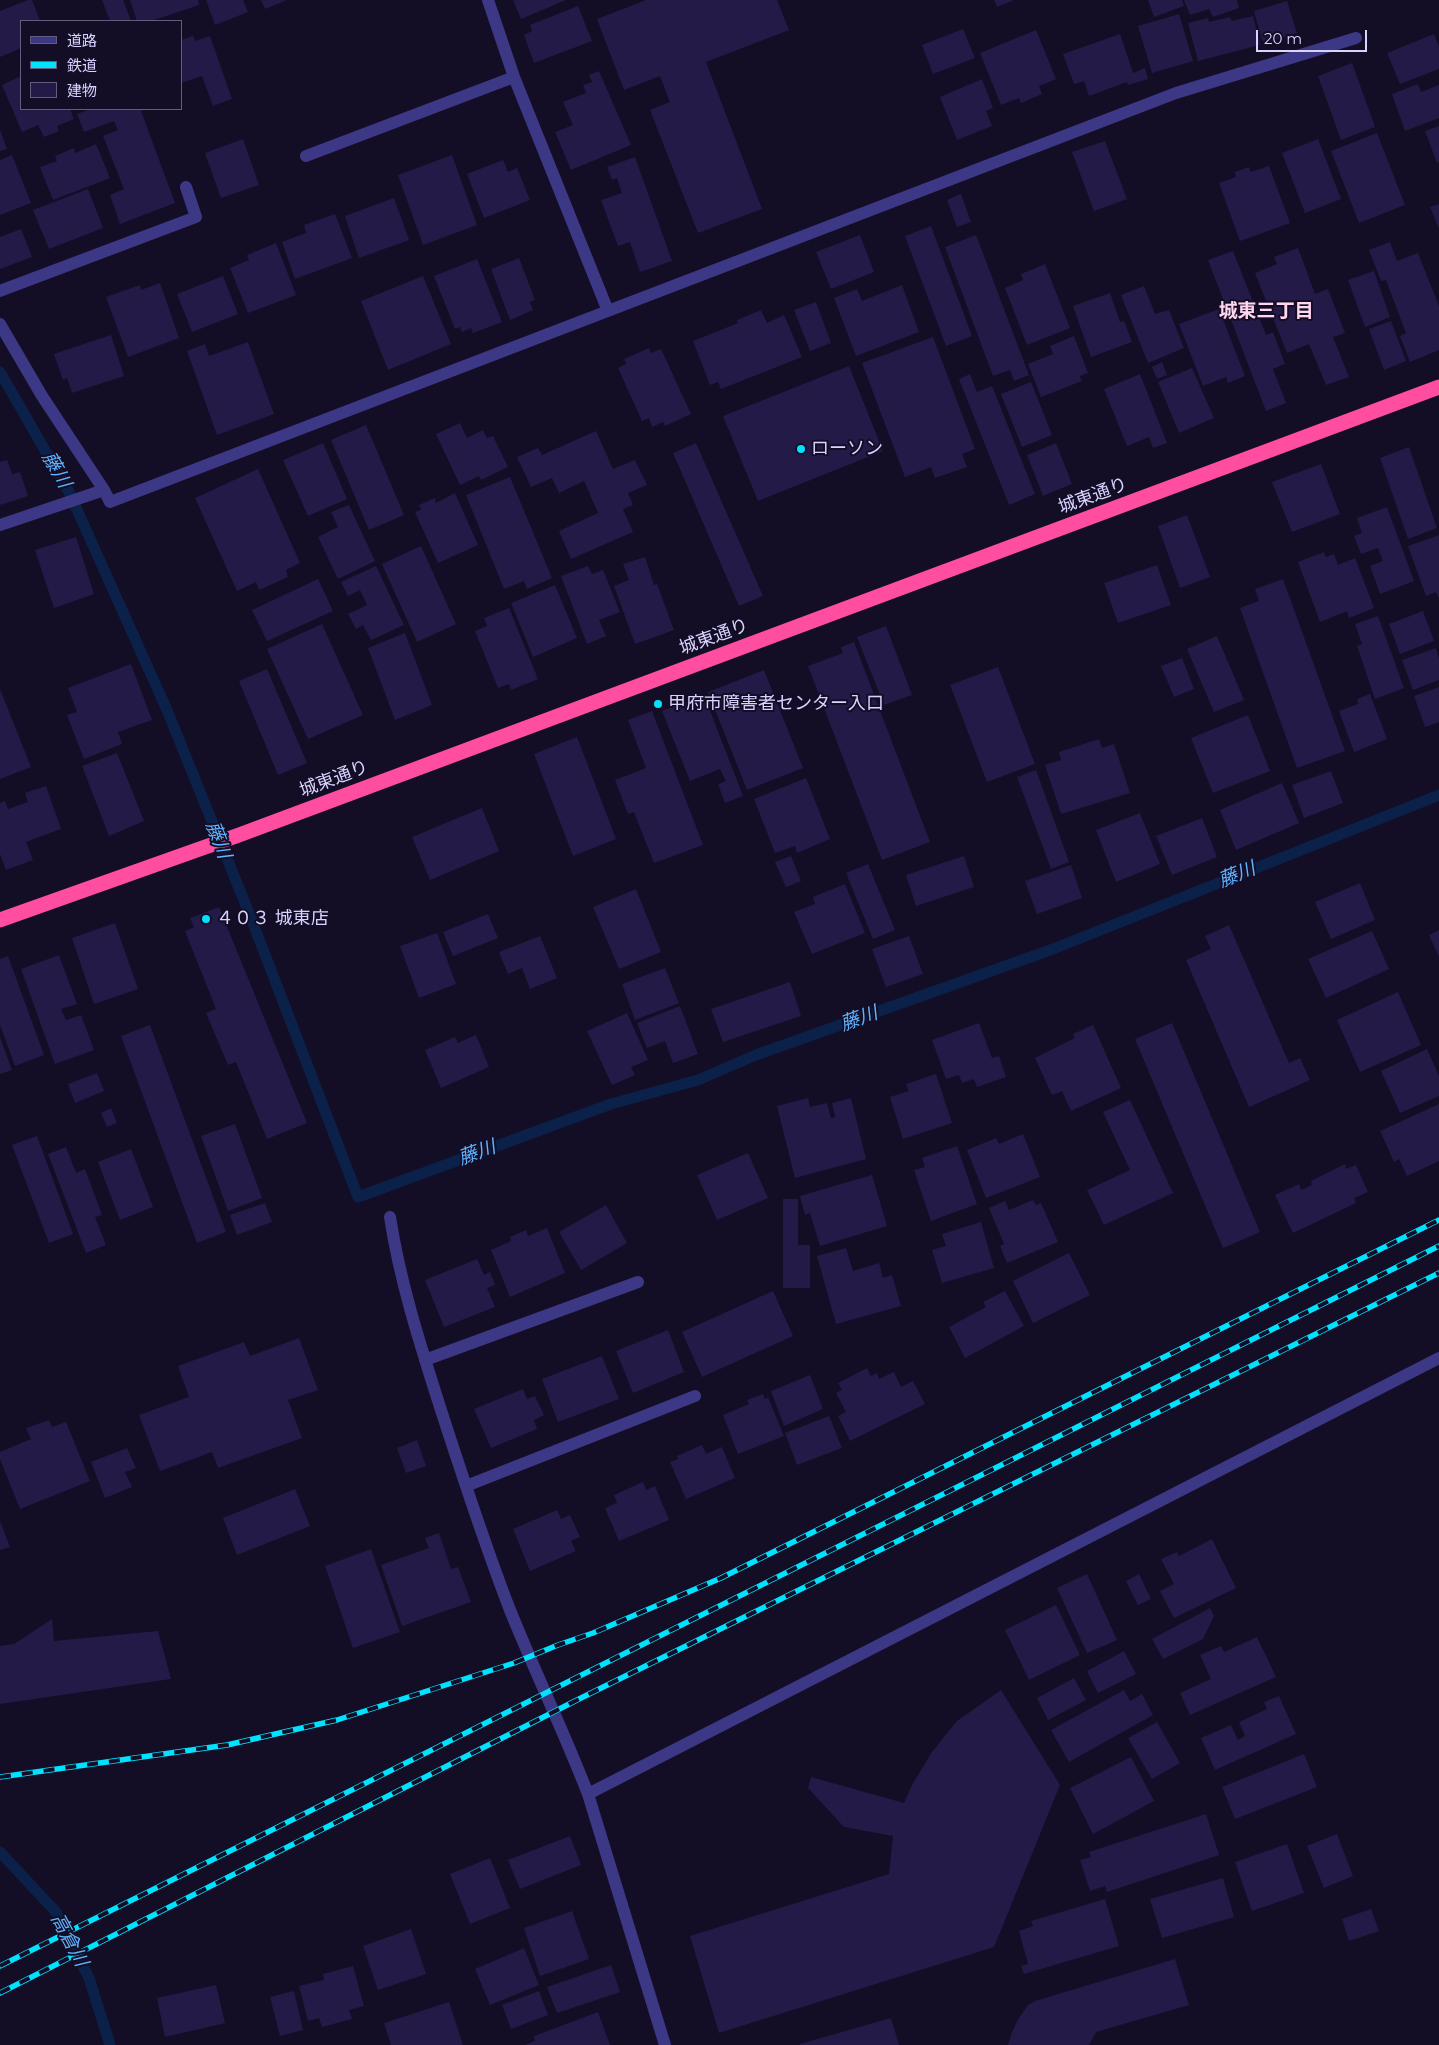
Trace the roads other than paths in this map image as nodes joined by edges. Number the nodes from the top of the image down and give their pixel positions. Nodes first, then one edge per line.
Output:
1 (488, 0) edge
2 (1356, 38) dead end
3 (514, 77) junction
4 (306, 156) dead end
5 (186, 187) dead end
6 (0, 291) edge
7 (608, 311) junction
8 (0, 324) edge
9 (1439, 387) edge
10 (100, 491) junction
11 (0, 525) edge
12 (0, 920) edge
13 (390, 1217) dead end
14 (638, 1282) dead end
15 (1439, 1358) edge
16 (425, 1360) junction
17 (695, 1396) dead end
18 (466, 1486) junction
19 (588, 1794) junction
20 (665, 2045) edge

1 - 3 street
2 - 7 street
3 - 4 street
3 - 7 street
5 - 6 street
7 - 10 street
8 - 10 street
9 - 12 highway, 城東通り
10 - 11 street
13 - 16 street
14 - 16 street
15 - 19 street
16 - 18 street
17 - 18 street
18 - 19 street
19 - 20 street

